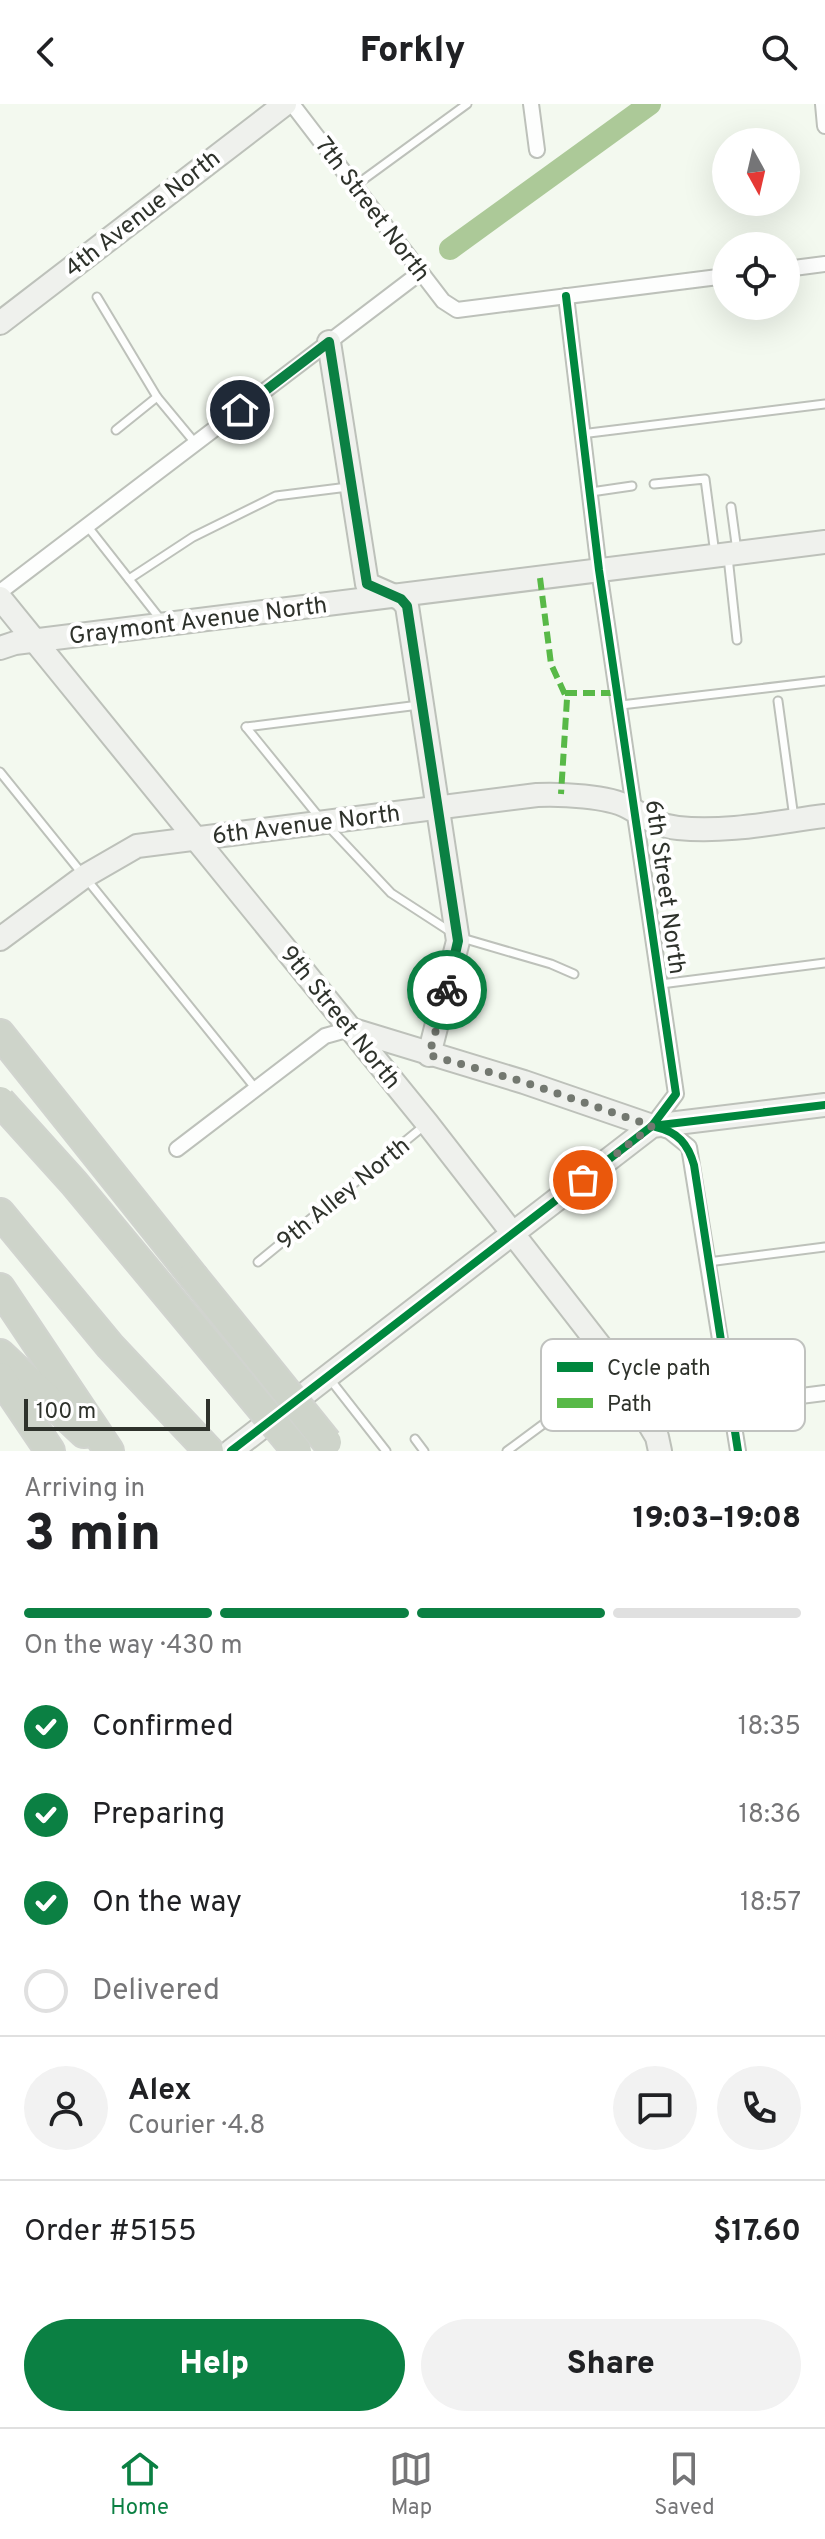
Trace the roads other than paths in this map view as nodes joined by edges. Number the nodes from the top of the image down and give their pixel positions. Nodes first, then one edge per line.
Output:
1 (285, 104) edge
2 (292, 104) edge
3 (467, 104) edge
4 (531, 104) edge
5 (823, 104) edge
6 (825, 126) edge
7 (537, 150) dead end
8 (356, 185) junction
9 (825, 264) edge
10 (800, 267) edge
11 (421, 272) junction
12 (712, 278) edge
13 (566, 296) junction
14 (97, 297) dead end
15 (0, 323) edge
16 (329, 342) junction
17 (157, 397) junction
18 (825, 404) edge
19 (116, 430) dead end
20 (581, 434) junction
21 (196, 444) junction
22 (654, 484) dead end
23 (353, 486) junction
24 (632, 486) dead end
25 (589, 492) junction
26 (731, 507) dead end
27 (88, 527) junction
28 (825, 542) edge
29 (727, 555) junction
30 (599, 570) junction
31 (129, 579) junction
32 (0, 595) edge
33 (394, 596) junction
34 (165, 624) junction
35 (737, 640) dead end
36 (35, 641) junction
37 (0, 648) edge
38 (825, 681) edge
39 (778, 701) dead end
40 (423, 704) junction
41 (621, 705) junction
42 (0, 773) edge
43 (438, 808) junction
44 (637, 814) junction
45 (825, 816) edge
46 (794, 820) junction
47 (324, 822) junction
48 (196, 838) junction
49 (85, 876) junction
50 (458, 937) junction
51 (0, 939) edge
52 (825, 963) edge
53 (574, 974) dead end
54 (659, 985) junction
55 (350, 1029) junction
56 (0, 1034) edge
57 (429, 1055) junction
58 (256, 1089) junction
59 (0, 1101) edge
60 (825, 1105) edge
61 (427, 1123) junction
62 (652, 1126) junction
63 (177, 1149) dead end
64 (0, 1213) edge
65 (512, 1234) junction
66 (825, 1247) edge
67 (258, 1262) dead end
68 (708, 1262) junction
69 (0, 1288) edge
70 (593, 1339) edge
71 (720, 1339) edge
72 (0, 1354) edge
73 (328, 1376) junction
74 (0, 1377) edge
75 (825, 1393) edge
76 (805, 1396) edge
77 (541, 1426) edge
78 (653, 1431) edge
79 (735, 1431) edge
80 (415, 1439) dead end
81 (50, 1451) edge
82 (102, 1451) edge
83 (109, 1451) edge
84 (209, 1451) edge
85 (231, 1451) edge
86 (297, 1451) edge
87 (334, 1451) edge
88 (386, 1451) edge
89 (424, 1451) edge
90 (507, 1451) edge
91 (660, 1451) edge
92 (738, 1451) edge

1 - 15 main road, 4th Avenue North
2 - 8 street, 7th Street North
3 - 8 lane
4 - 7 street
5 - 6 street
8 - 11 street, 7th Street North
9 - 10 street
11 - 13 street, 7th Street North
11 - 16 street
12 - 13 street
13 - 20 street, 6th Street North
14 - 17 lane
16 - 21 street
16 - 23 main road
17 - 19 lane
17 - 21 lane
18 - 20 lane
20 - 25 street, 6th Street North
21 - 27 street
22 - 29 lane
23 - 31 lane
23 - 33 main road
24 - 25 lane
25 - 30 street, 6th Street North
26 - 29 lane
27 - 31 lane
27 - 32 street
28 - 29 main road, Graymont Avenue North
29 - 30 main road, Graymont Avenue North
29 - 35 lane
30 - 33 main road, Graymont Avenue North
30 - 41 street, 6th Street North
31 - 34 lane
32 - 36 main road, 9th Street North
33 - 34 main road, Graymont Avenue North
33 - 40 main road
34 - 36 main road, Graymont Avenue North
36 - 37 main road, Graymont Avenue North
36 - 48 main road, 9th Street North
38 - 41 lane
39 - 46 lane
40 - 43 main road
40 - 47 lane
41 - 44 street, 6th Street North
42 - 49 lane
43 - 44 main road, 6th Avenue North
43 - 47 main road, 6th Avenue North
43 - 50 main road
44 - 46 main road, 6th Avenue North
44 - 54 street, 6th Street North
45 - 46 main road, 6th Avenue North
47 - 48 main road, 6th Avenue North
47 - 50 lane
48 - 49 main road, 6th Avenue North
48 - 55 main road, 9th Street North
49 - 51 main road, 6th Avenue North
49 - 58 lane
50 - 53 lane
50 - 57 main road
52 - 54 lane
54 - 62 street, 6th Street North
55 - 57 main road
55 - 58 street
55 - 61 main road, 9th Street North
56 - 87 highway, bridge
57 - 62 main road
58 - 63 street
59 - 86 highway, bridge
60 - 62 main road
61 - 65 main road, 9th Street North
61 - 67 lane, 9th Alley North
62 - 65 main road
62 - 68 street
64 - 84 highway
65 - 70 main road, 9th Street North
65 - 73 main road
66 - 68 lane
68 - 71 street
69 - 83 highway
72 - 82 highway
73 - 85 main road
73 - 88 lane
74 - 81 highway
75 - 76 street
77 - 90 lane
78 - 91 main road, 9th Street North
79 - 92 street
80 - 89 lane

